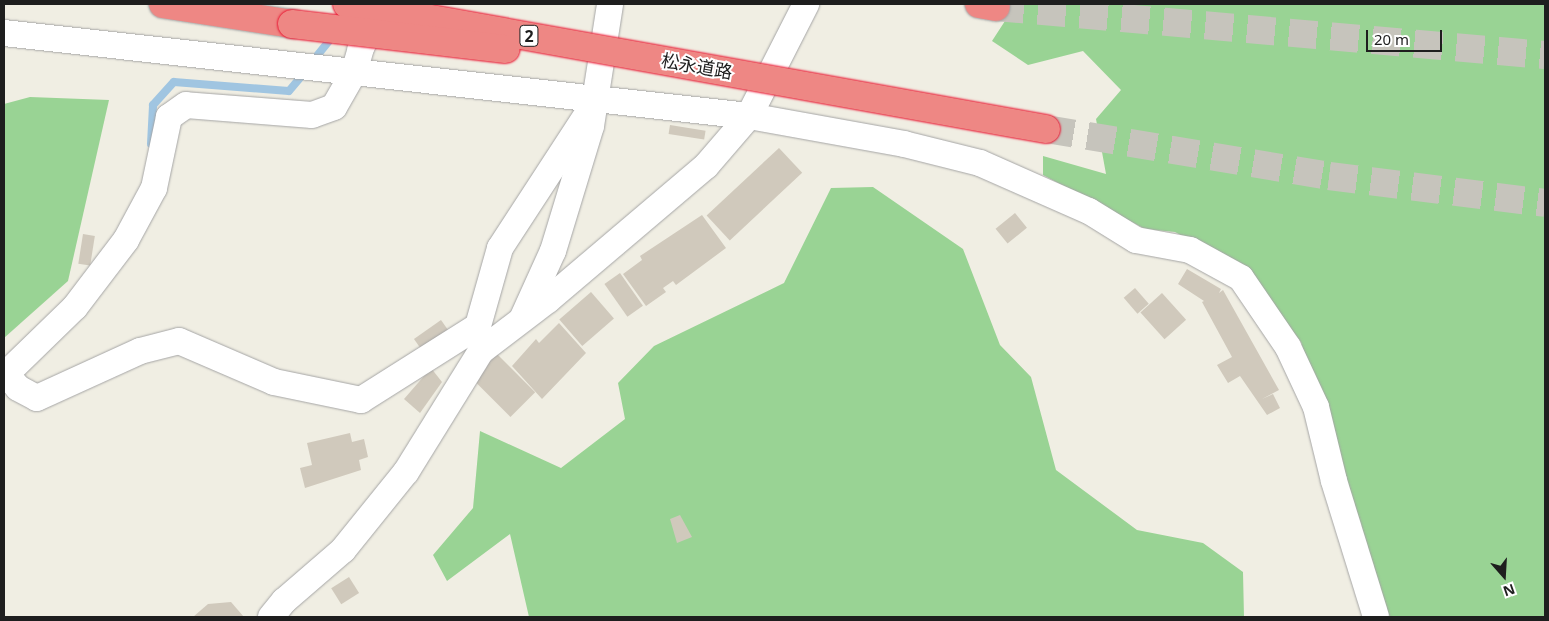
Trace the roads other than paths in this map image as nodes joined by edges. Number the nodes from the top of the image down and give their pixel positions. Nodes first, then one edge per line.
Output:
1 (163, 4) edge
2 (347, 4) edge
3 (385, 4) edge
4 (610, 4) edge
5 (806, 4) edge
6 (4, 33) edge
7 (712, 69) junction
8 (354, 72) junction
9 (597, 99) junction
10 (749, 116) junction
11 (1046, 129) tunnel mouth
12 (523, 317) junction
13 (271, 617) edge
14 (1376, 617) edge

1 - 7 highway, bridge
2 - 7 highway, 松永道路 / 2, bridge
3 - 8 street
4 - 9 street
5 - 10 street
6 - 8 street
7 - 11 highway, 松永道路 / 2, bridge
8 - 9 street
8 - 9 street
9 - 10 street
9 - 12 street
10 - 12 street
10 - 14 street
12 - 13 street

